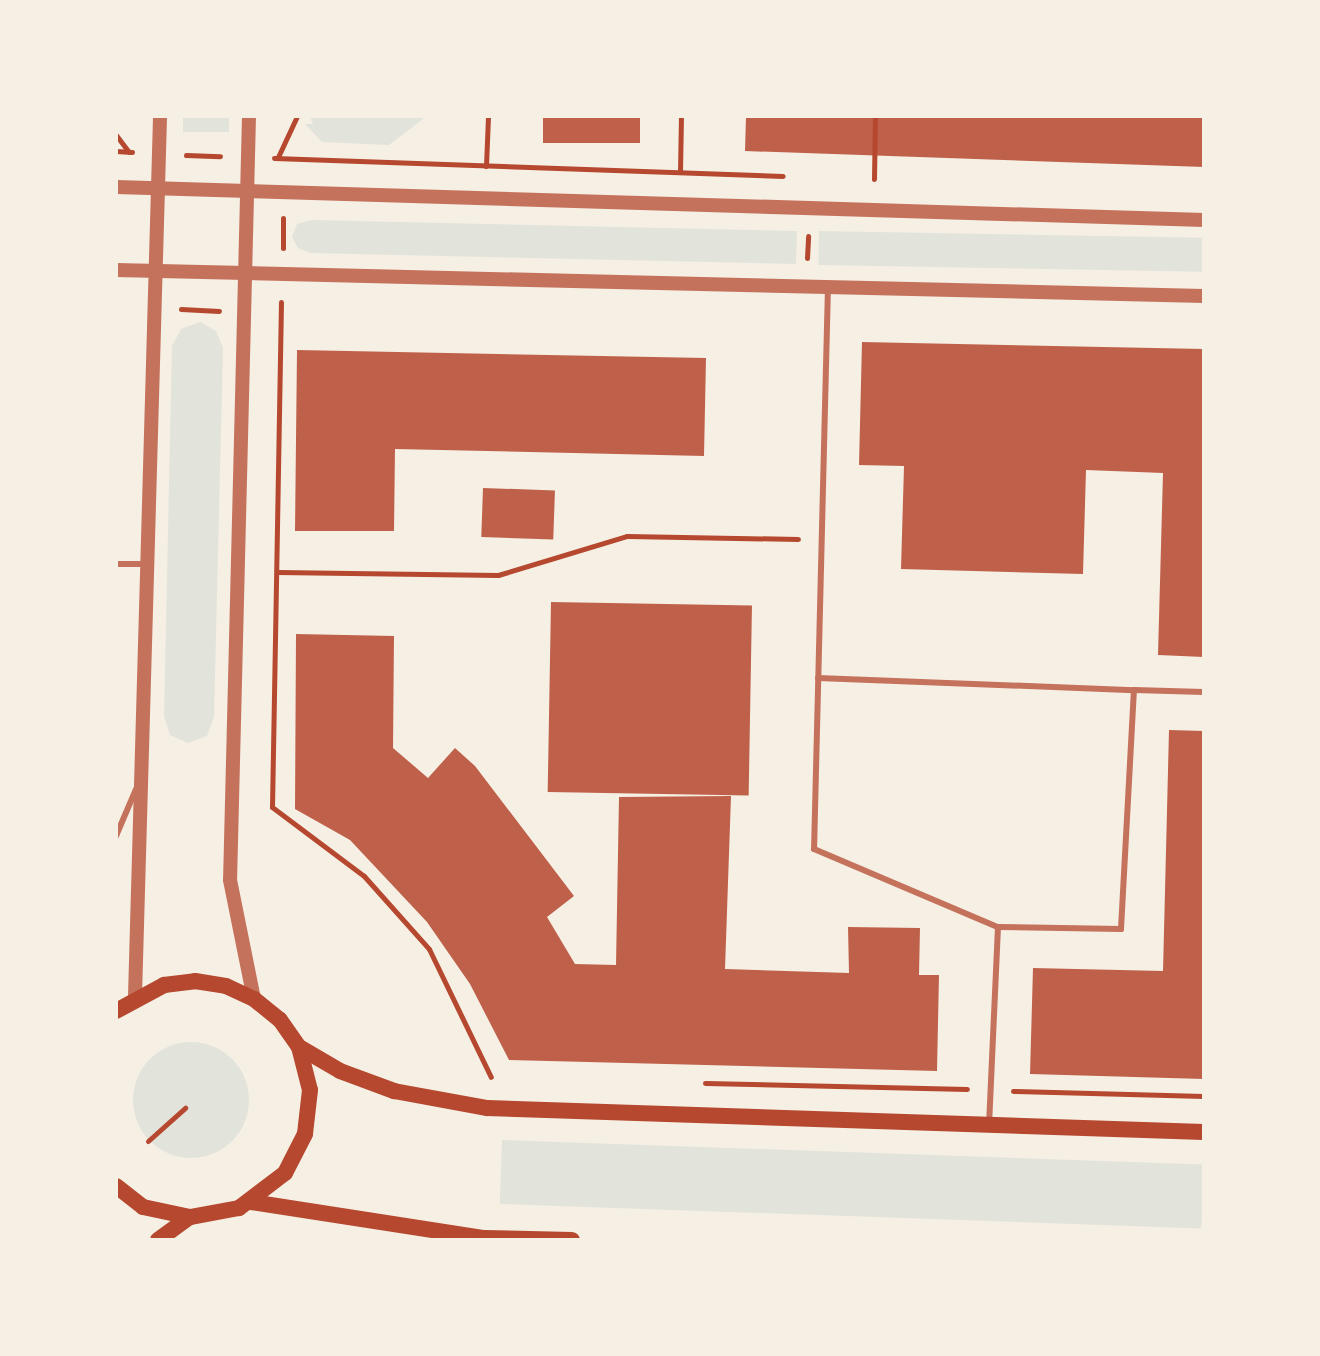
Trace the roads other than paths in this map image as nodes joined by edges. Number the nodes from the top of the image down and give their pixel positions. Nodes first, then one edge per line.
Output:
1 (160, 116) edge
2 (249, 116) edge
3 (116, 187) edge
4 (158, 188) junction
5 (247, 192) junction
6 (1204, 220) edge
7 (116, 270) edge
8 (156, 271) junction
9 (245, 273) junction
10 (828, 284) junction
11 (1204, 296) edge
12 (116, 564) edge
13 (148, 564) junction
14 (818, 678) junction
15 (1134, 690) junction
16 (1204, 692) edge
17 (144, 771) junction
18 (116, 836) edge
19 (998, 927) junction
20 (135, 996) junction
21 (254, 999) junction
22 (116, 1011) edge
23 (299, 1047) junction
24 (989, 1124) junction
25 (1204, 1132) edge
26 (116, 1186) edge
27 (251, 1202) junction
28 (190, 1217) junction
29 (478, 1239) edge
30 (158, 1240) edge
31 (572, 1240) edge

1 - 4 street
2 - 5 street
3 - 4 street
4 - 5 street
4 - 8 street
5 - 6 street
5 - 9 street
7 - 8 street
8 - 9 street
8 - 13 street
9 - 10 street
9 - 21 street
10 - 11 street
10 - 14 lane
12 - 13 lane
13 - 17 street
14 - 15 lane
14 - 19 lane
15 - 16 lane
15 - 19 lane
17 - 18 lane
17 - 20 street
19 - 24 lane
20 - 21 main road
20 - 22 main road
21 - 23 main road
23 - 24 main road
23 - 27 main road
24 - 25 main road
26 - 28 main road
27 - 28 main road
27 - 29 main road
28 - 30 main road
29 - 31 main road

